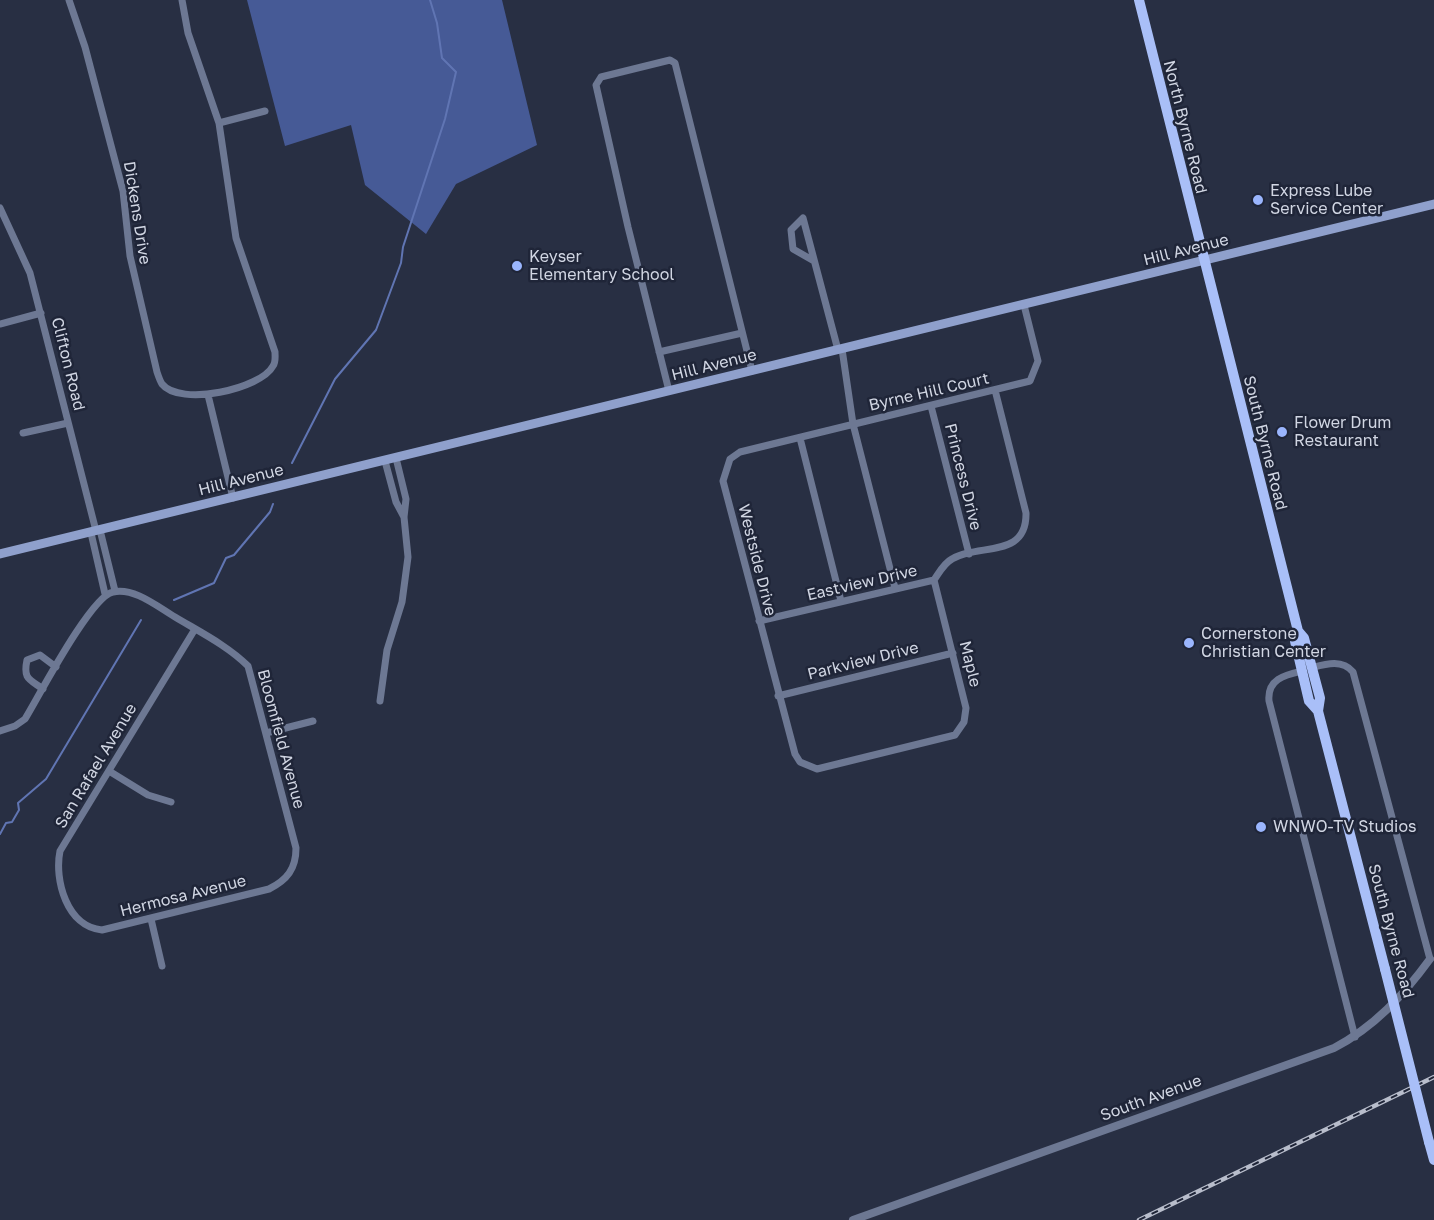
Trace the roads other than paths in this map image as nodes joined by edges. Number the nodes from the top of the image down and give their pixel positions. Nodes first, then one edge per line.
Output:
1 (69, 0) edge
2 (182, 0) edge
3 (1138, 0) edge
4 (265, 111) dead end
5 (219, 123) junction
6 (1434, 204) edge
7 (0, 208) edge
8 (2, 218) edge
9 (814, 261) junction
10 (1203, 261) junction
11 (1024, 305) junction
12 (41, 313) junction
13 (0, 324) edge
14 (742, 333) junction
15 (840, 350) junction
16 (659, 352) junction
17 (752, 371) junction
18 (994, 390) junction
19 (669, 391) junction
20 (208, 395) junction
21 (931, 406) junction
22 (68, 423) junction
23 (853, 424) junction
24 (24, 433) dead end
25 (800, 438) junction
26 (757, 448) joint
27 (396, 458) junction
28 (384, 460) junction
29 (233, 498) junction
30 (404, 517) junction
31 (95, 532) junction
32 (0, 554) edge
33 (969, 554) junction
34 (934, 580) junction
35 (895, 588) junction
36 (115, 591) junction
37 (105, 594) junction
38 (841, 601) junction
39 (759, 621) junction
40 (195, 629) junction
41 (953, 653) junction
42 (56, 667) junction
43 (1307, 670) junction
44 (43, 689) junction
45 (778, 696) junction
46 (380, 700) dead end
47 (313, 721) dead end
48 (0, 731) edge
49 (266, 733) junction
50 (792, 746) joint
51 (109, 771) junction
52 (171, 802) dead end
53 (290, 873) joint
54 (151, 918) junction
55 (79, 922) joint
56 (1432, 956) edge
57 (162, 966) dead end
58 (1355, 1037) junction
59 (1434, 1160) edge
60 (853, 1220) edge

1 - 20 street, Dickens Drive
2 - 5 street
3 - 10 main road, North Byrne Road
4 - 5 street
5 - 20 street
6 - 10 main road, Hill Avenue
7 - 8 street, Clifton Road
8 - 12 street, Clifton Road
9 - 9 street
9 - 15 street
10 - 11 main road, Hill Avenue
10 - 43 main road, South Byrne Road
11 - 15 main road, Hill Avenue
11 - 18 street, Byrne Hill Court
12 - 13 street
12 - 22 street, Clifton Road
14 - 16 street
14 - 16 street
14 - 17 street
15 - 17 main road, Hill Avenue
15 - 23 street
16 - 19 street
17 - 19 main road, Hill Avenue
18 - 21 street, Byrne Hill Court
18 - 33 street, Eastview Drive
19 - 27 main road, Hill Avenue
20 - 29 street
21 - 23 street, Byrne Hill Court
21 - 33 street, Princess Drive
22 - 24 street
22 - 31 street, Clifton Road
23 - 25 street, Byrne Hill Court
23 - 35 street
25 - 26 street, Byrne Hill Court
25 - 38 street
26 - 39 street, Westside Drive
27 - 28 main road, Hill Avenue
27 - 30 street
28 - 29 main road, Hill Avenue
28 - 30 street
29 - 31 main road, Hill Avenue
30 - 46 street
31 - 32 main road, Hill Avenue
31 - 36 street
31 - 37 street
33 - 34 street, Eastview Drive
34 - 35 street, Eastview Drive
34 - 41 street, Maple
35 - 38 street, Eastview Drive
36 - 37 street
36 - 40 street, Bloomfield Avenue
37 - 42 street
38 - 39 street, Eastview Drive
39 - 45 street, Westside Drive
40 - 49 street, Bloomfield Avenue
40 - 51 street, San Rafael Avenue
41 - 45 street, Parkview Drive
41 - 50 street, Maple
42 - 44 street
42 - 44 street
43 - 56 street, South Byrne Road
43 - 58 street, South Byrne Road
43 - 59 main road, South Byrne Road, bridge
44 - 48 street
45 - 50 street, Westside Drive
47 - 49 street
49 - 53 street, Bloomfield Avenue
51 - 52 street
51 - 55 street, San Rafael Avenue
53 - 54 street, Hermosa Avenue
54 - 55 street, Hermosa Avenue
54 - 57 street
56 - 58 street, South Avenue
58 - 60 street, South Avenue

